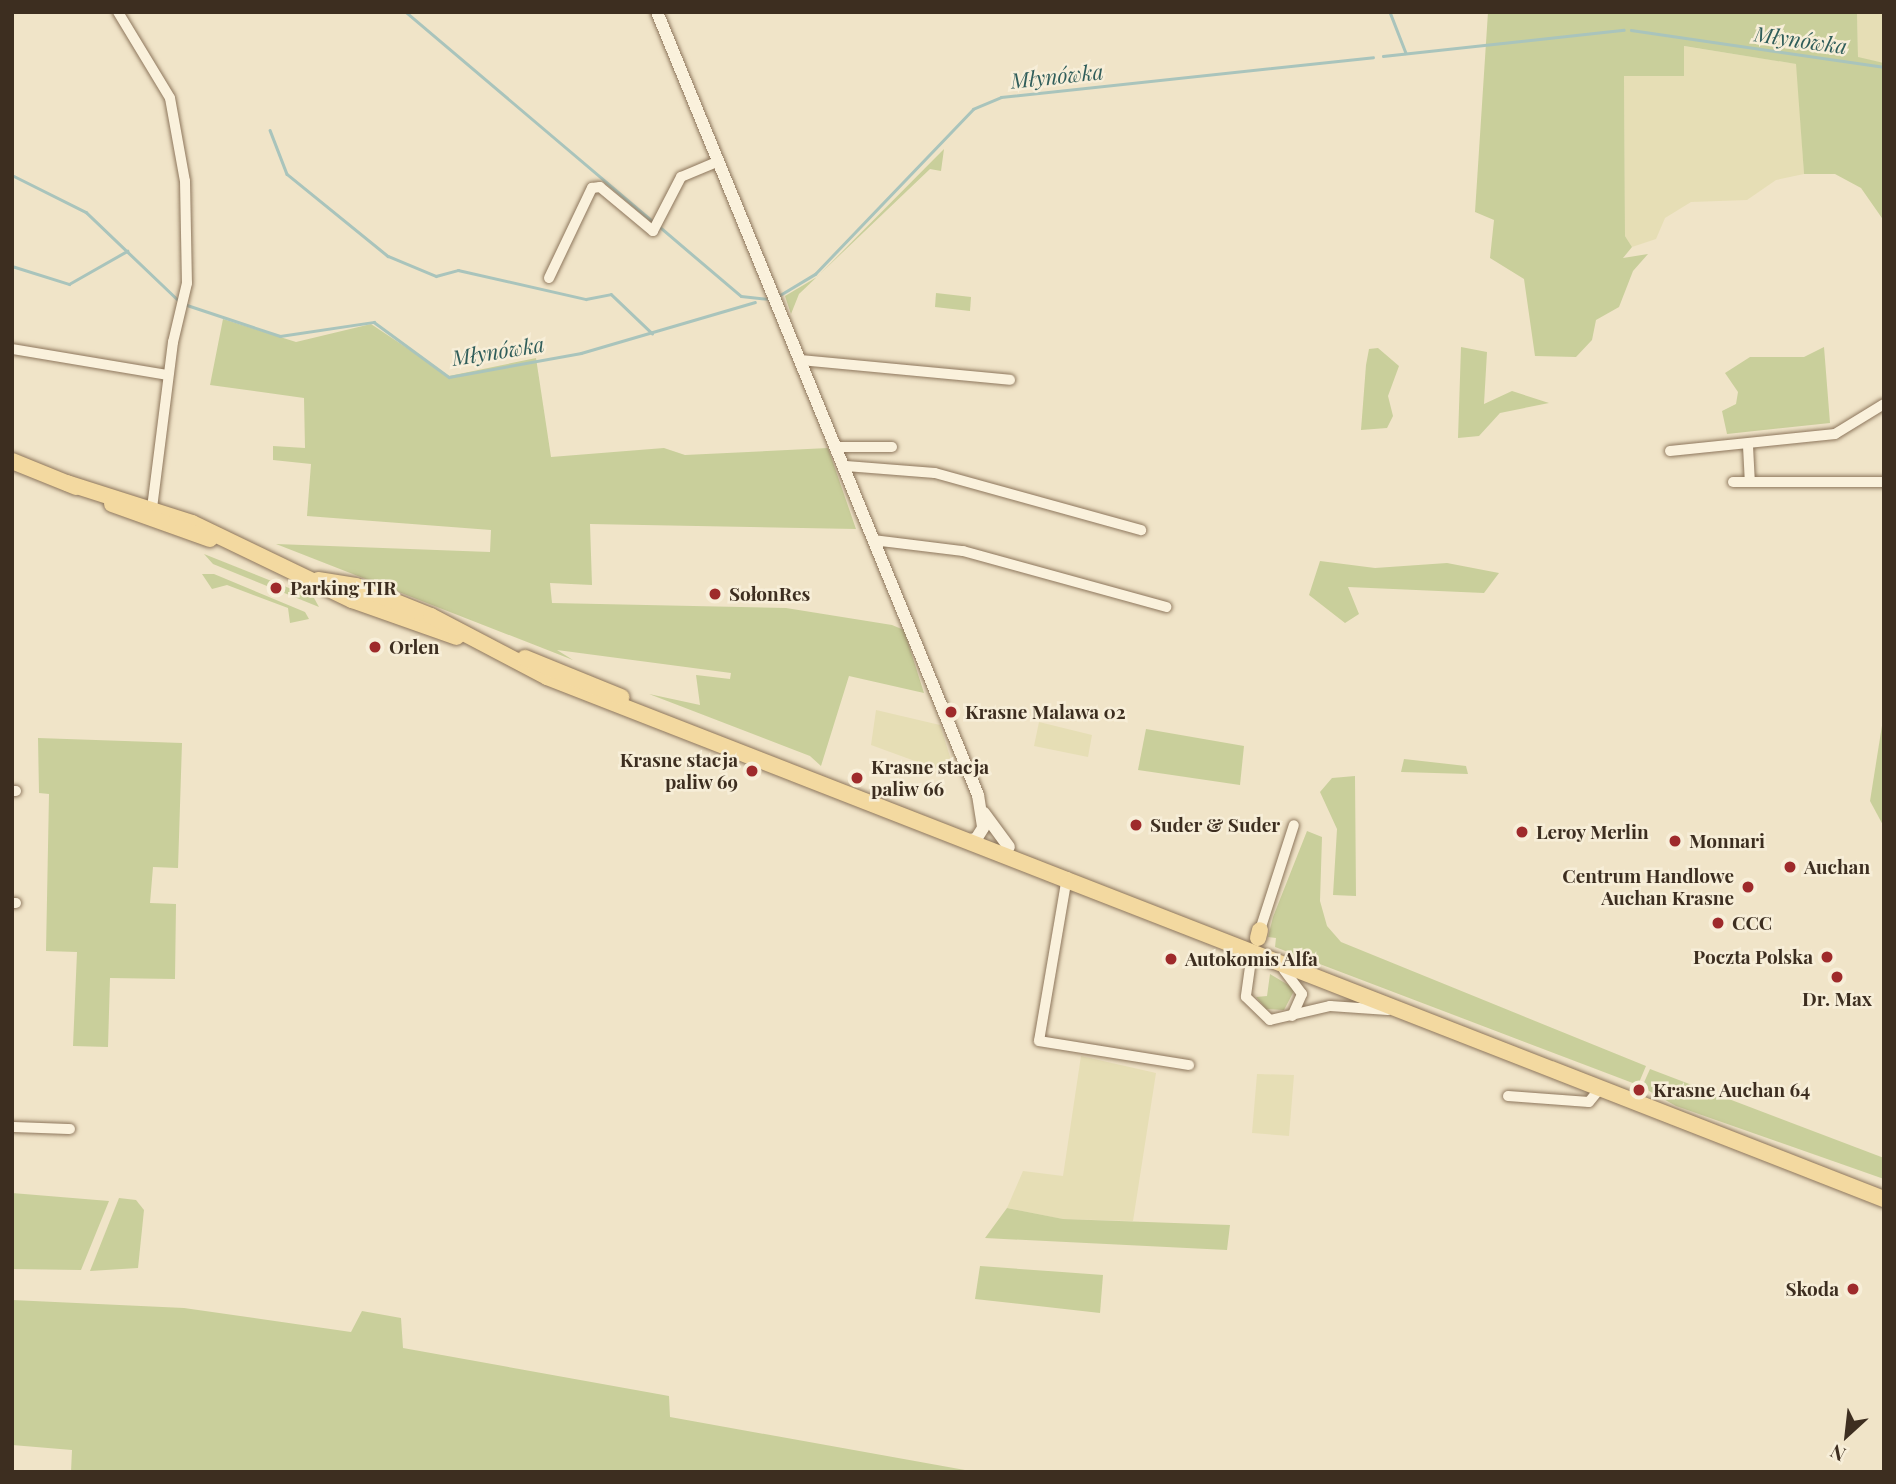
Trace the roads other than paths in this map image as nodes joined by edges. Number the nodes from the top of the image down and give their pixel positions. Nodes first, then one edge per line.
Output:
1 (118, 12) edge
2 (657, 12) edge
3 (719, 161) junction
4 (549, 278) dead end
5 (12, 349) edge
6 (800, 360) junction
7 (168, 374) junction
8 (1010, 380) dead end
9 (1884, 404) edge
10 (1748, 446) junction
11 (835, 447) junction
12 (892, 447) dead end
13 (1670, 451) dead end
14 (12, 461) edge
15 (846, 466) junction
16 (1733, 482) dead end
17 (1750, 482) junction
18 (1884, 482) edge
19 (66, 483) junction
20 (152, 508) junction
21 (1142, 530) dead end
22 (873, 540) junction
23 (229, 543) junction
24 (1166, 607) dead end
25 (984, 813) junction
26 (907, 815) junction
27 (1293, 825) dead end
28 (980, 836) junction
29 (963, 841) junction
30 (1002, 850) junction
31 (1067, 876) junction
32 (1259, 934) dead end
33 (1264, 955) junction
34 (1250, 967) dead end
35 (1410, 1011) junction
36 (1292, 1016) junction
37 (1189, 1065) dead end
38 (1601, 1087) junction
39 (1507, 1096) dead end
40 (12, 1127) edge
41 (70, 1129) dead end
42 (1884, 1188) edge
43 (1858, 1189) junction
44 (1884, 1199) edge

1 - 7 street
2 - 3 street
3 - 4 street
3 - 6 street
5 - 7 street
6 - 8 street
6 - 11 street
7 - 20 street
9 - 10 street
10 - 13 street
10 - 17 street
11 - 12 street
11 - 15 street
14 - 19 main road
15 - 21 street
15 - 22 street
16 - 17 street
17 - 18 street
19 - 20 main road
19 - 23 main road
20 - 23 main road
22 - 24 street
22 - 25 street
23 - 26 main road
25 - 28 street
25 - 30 street
26 - 28 main road
26 - 29 main road
27 - 32 street
28 - 29 street
28 - 30 main road
29 - 30 main road
30 - 31 main road
31 - 33 main road
31 - 37 street
33 - 35 main road
33 - 36 street
34 - 36 street
35 - 36 street
35 - 38 main road
38 - 39 street
38 - 43 main road
40 - 41 street
42 - 43 street
43 - 44 main road

